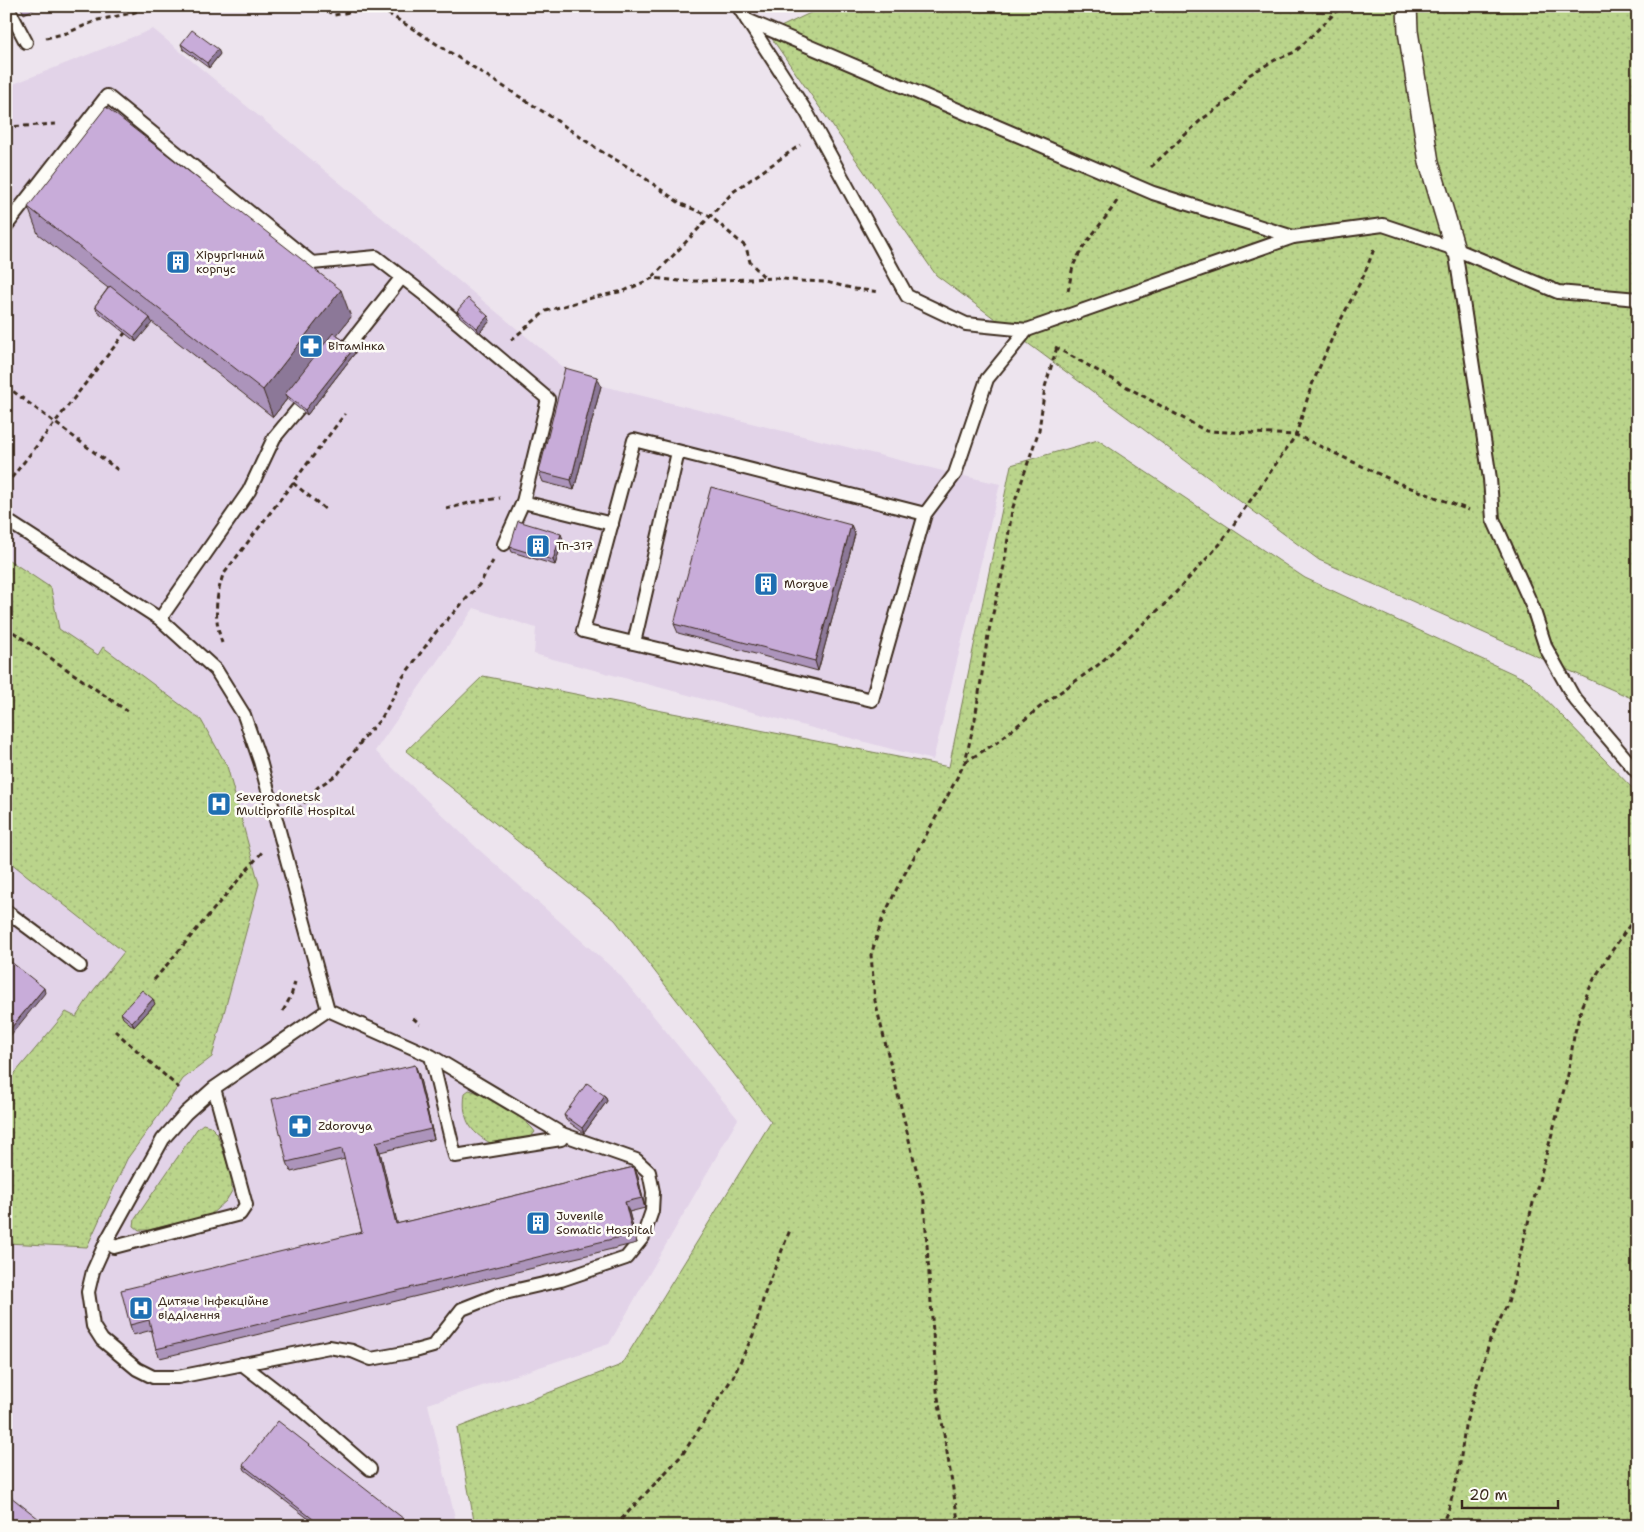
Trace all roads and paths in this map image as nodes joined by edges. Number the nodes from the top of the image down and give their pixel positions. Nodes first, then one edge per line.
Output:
1 (7, 6) edge
2 (151, 6) edge
3 (318, 6) edge
4 (323, 6) edge
5 (738, 6) edge
6 (1342, 6) edge
7 (1406, 6) edge
8 (334, 15) junction
9 (747, 20) junction
10 (26, 42) joint
11 (88, 122) junction
12 (6, 127) edge
13 (818, 132) junction
14 (1134, 184) junction
15 (710, 216) junction
16 (1383, 225) junction
17 (6, 226) edge
18 (1293, 237) junction
19 (1455, 249) junction
20 (402, 277) junction
21 (653, 278) junction
22 (765, 278) junction
23 (908, 296) junction
24 (1638, 298) edge
25 (1062, 319) junction
26 (1027, 330) junction
27 (125, 333) edge
28 (347, 347) edge
29 (1057, 348) junction
30 (495, 354) junction
31 (6, 386) edge
32 (298, 408) edge
33 (346, 414) dead end
34 (55, 423) junction
35 (1296, 434) junction
36 (678, 452) junction
37 (118, 470) dead end
38 (292, 483) junction
39 (6, 485) edge
40 (523, 502) junction
41 (325, 509) dead end
42 (446, 509) dead end
43 (926, 514) junction
44 (1493, 519) junction
45 (6, 520) edge
46 (612, 524) junction
47 (504, 544) joint
48 (160, 618) junction
49 (6, 627) edge
50 (634, 644) junction
51 (223, 646) dead end
52 (127, 711) dead end
53 (965, 762) junction
54 (1638, 773) edge
55 (279, 831) junction
56 (267, 859) dead end
57 (6, 911) edge
58 (1638, 913) edge
59 (80, 966) dead end
60 (296, 976) dead end
61 (154, 980) dead end
62 (328, 1010) junction
63 (281, 1013) dead end
64 (115, 1031) dead end
65 (431, 1056) junction
66 (214, 1088) junction
67 (182, 1091) dead end
68 (562, 1134) junction
69 (790, 1230) dead end
70 (107, 1240) junction
71 (242, 1364) junction
72 (370, 1469) dead end
73 (615, 1526) edge
74 (959, 1526) edge
75 (1440, 1526) edge

1 - 10 lane
2 - 10 path
3 - 8 path
4 - 8 path
5 - 9 lane
6 - 14 path
7 - 19 street
8 - 15 path
9 - 13 lane
9 - 14 lane
11 - 12 path
11 - 17 lane
11 - 20 lane
13 - 15 path
13 - 23 lane
14 - 18 lane
14 - 25 path
15 - 21 path
15 - 22 path
16 - 18 lane
16 - 19 lane
16 - 35 path
18 - 25 lane
19 - 24 lane
19 - 44 lane
20 - 28 lane
20 - 30 lane
21 - 22 path
21 - 30 path
22 - 23 path
23 - 26 lane
25 - 26 lane
25 - 29 path
26 - 29 path
26 - 43 lane
27 - 34 path
29 - 35 path
29 - 53 path
30 - 40 lane
31 - 34 path
32 - 48 lane
33 - 38 path
34 - 37 path
34 - 39 path
35 - 44 path
35 - 53 path
36 - 43 lane
36 - 46 lane
36 - 50 lane
38 - 41 path
38 - 51 path
40 - 42 path
40 - 46 lane
40 - 47 lane
43 - 50 lane
44 - 54 lane
45 - 48 lane
46 - 50 lane
47 - 55 path
48 - 55 lane
49 - 52 path
53 - 74 path
55 - 62 lane
56 - 61 path
57 - 59 lane
58 - 75 path
60 - 63 path
62 - 65 lane
62 - 66 lane
64 - 67 path
65 - 68 lane
65 - 68 lane
66 - 70 lane
66 - 70 lane
68 - 71 lane
69 - 73 path
70 - 71 lane
71 - 72 lane

